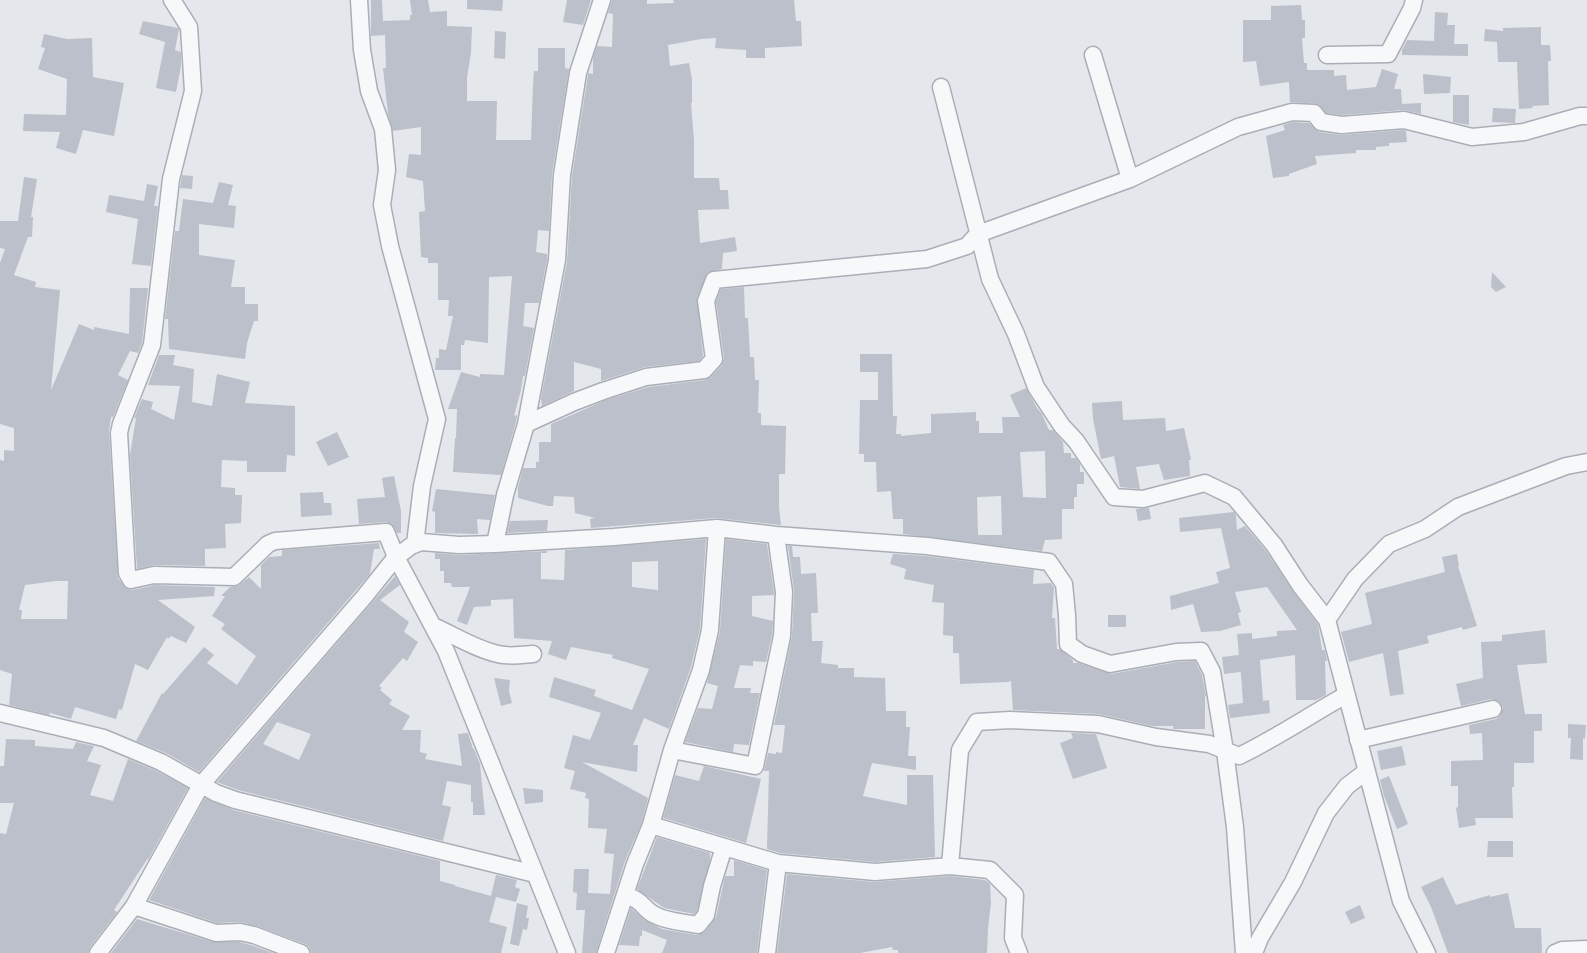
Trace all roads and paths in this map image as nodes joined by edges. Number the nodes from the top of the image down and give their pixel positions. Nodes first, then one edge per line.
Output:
1 (172, 0) edge
2 (359, 0) edge
3 (602, 0) edge
4 (1414, 0) edge
5 (1093, 55) dead end
6 (1327, 55) dead end
7 (940, 87) dead end
8 (1587, 116) edge
9 (1130, 179) junction
10 (978, 234) junction
11 (526, 424) junction
12 (1587, 462) edge
13 (717, 528) junction
14 (776, 535) junction
15 (415, 544) junction
16 (495, 544) junction
17 (396, 557) junction
18 (1327, 620) junction
19 (433, 626) junction
20 (533, 654) dead end
21 (1346, 695) junction
22 (1493, 710) dead end
23 (0, 713) edge
24 (1358, 740) junction
25 (672, 750) junction
26 (1225, 751) junction
27 (1367, 771) junction
28 (201, 785) junction
29 (651, 825) junction
30 (724, 848) junction
31 (778, 863) junction
32 (950, 866) junction
33 (536, 874) junction
34 (626, 896) junction
35 (134, 906) junction
36 (1587, 949) edge
37 (98, 953) edge
38 (301, 953) edge
39 (567, 953) edge
40 (606, 953) edge
41 (767, 953) edge
42 (1019, 953) edge
43 (1244, 953) edge
44 (1254, 953) edge
45 (1427, 953) edge
46 (1555, 953) edge

1 - 17 street
2 - 15 street
3 - 11 street
4 - 6 street
5 - 9 street
7 - 10 street
8 - 9 street
9 - 10 street
10 - 11 street
10 - 18 street
11 - 16 street
12 - 18 street
13 - 14 street
13 - 16 street
13 - 25 street
14 - 25 street
14 - 26 street
15 - 16 street
15 - 17 street
17 - 19 street
17 - 28 street
18 - 21 street
19 - 20 street
19 - 33 street
21 - 24 street
21 - 26 street
22 - 24 street
23 - 28 street
24 - 27 street
25 - 29 street
26 - 32 street
26 - 43 street
27 - 44 street
27 - 45 street
28 - 33 street
28 - 35 street
29 - 30 street
29 - 34 street
30 - 31 street
30 - 34 street
31 - 32 street
31 - 41 street
32 - 42 street
33 - 39 street
34 - 40 street
35 - 37 street
35 - 38 street
36 - 46 street

